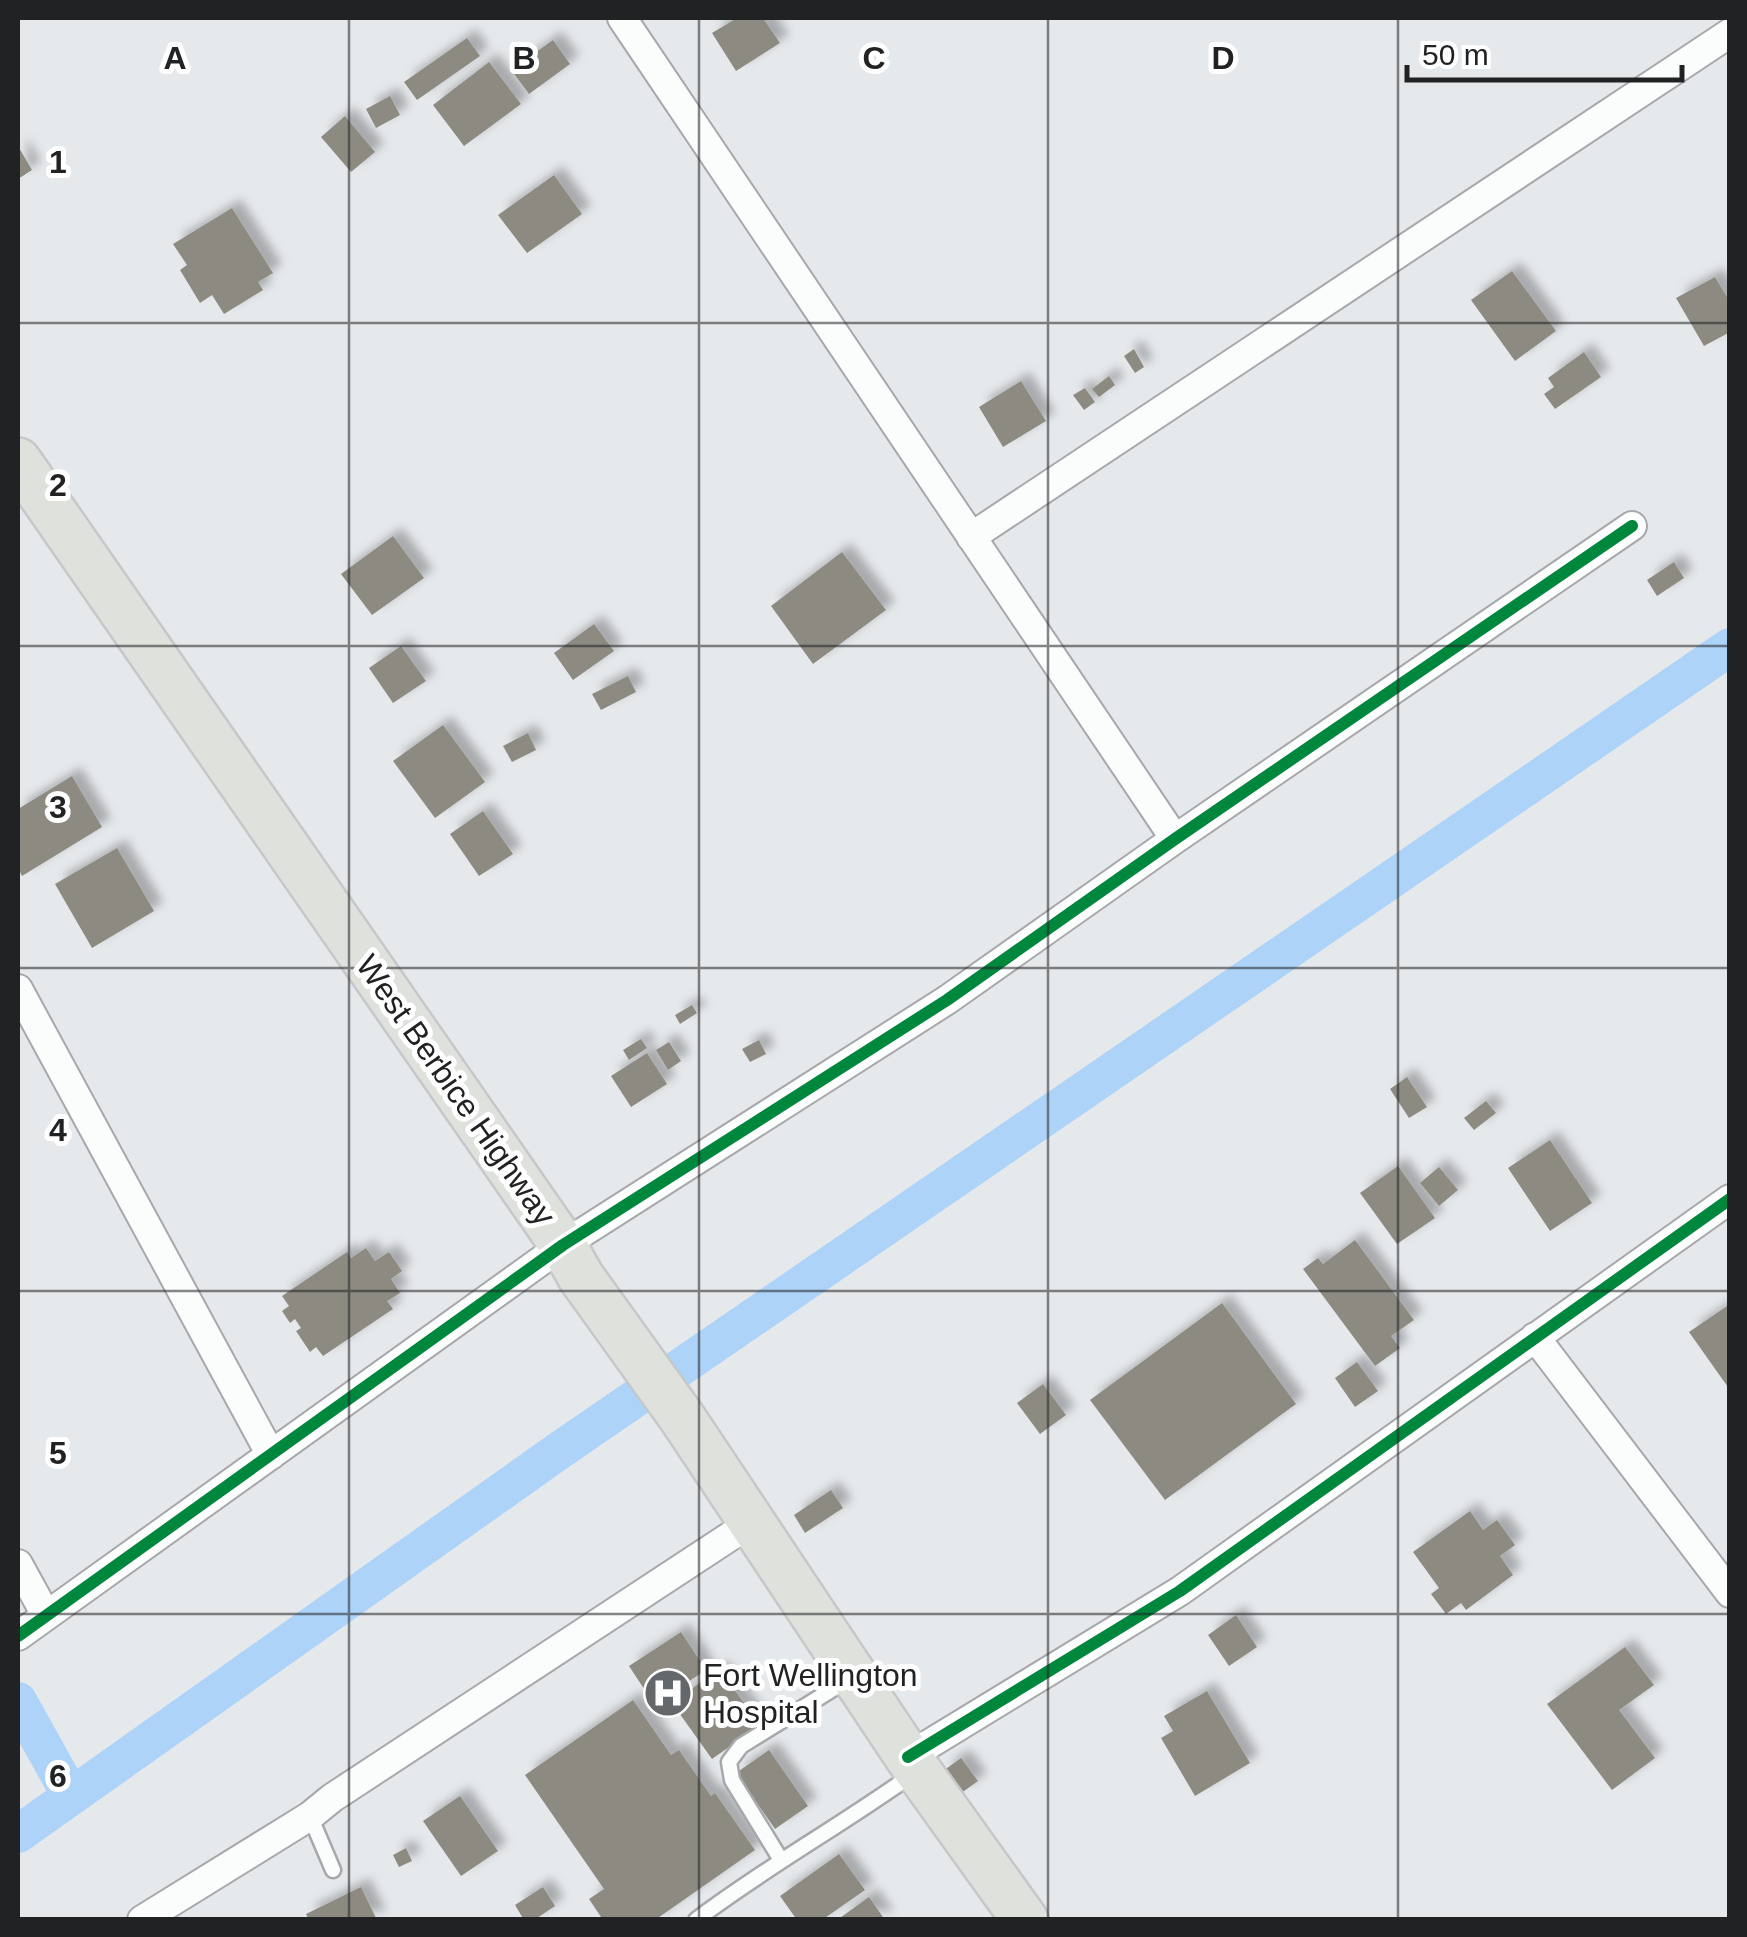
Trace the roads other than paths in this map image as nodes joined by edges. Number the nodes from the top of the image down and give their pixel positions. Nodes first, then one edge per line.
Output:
1 (622, 18) edge
2 (1730, 33) edge
3 (18, 461) edge
4 (1632, 526) dead end
5 (971, 537) junction
6 (1175, 838) junction
7 (18, 990) edge
8 (1730, 1198) edge
9 (572, 1261) junction
10 (1536, 1337) junction
11 (271, 1454) junction
12 (752, 1522) junction
13 (18, 1564) edge
14 (1730, 1594) edge
15 (46, 1615) junction
16 (18, 1636) edge
17 (854, 1676) junction
18 (912, 1764) junction
19 (310, 1816) junction
20 (781, 1860) junction
21 (332, 1870) dead end
22 (142, 1920) edge
23 (696, 1920) edge
24 (1025, 1920) edge

1 - 5 street
2 - 5 street
3 - 9 main road, West Berbice Highway
4 - 6 street
5 - 6 street
6 - 9 street
7 - 11 street
8 - 10 street
9 - 11 street
9 - 12 main road, West Berbice Highway
10 - 14 street
10 - 18 street
11 - 15 street
12 - 17 main road, West Berbice Highway
12 - 19 street
13 - 15 street
15 - 16 street
17 - 18 main road, West Berbice Highway
17 - 20 lane
18 - 20 lane
18 - 24 main road, West Berbice Highway
19 - 21 lane
19 - 22 street
20 - 23 lane

